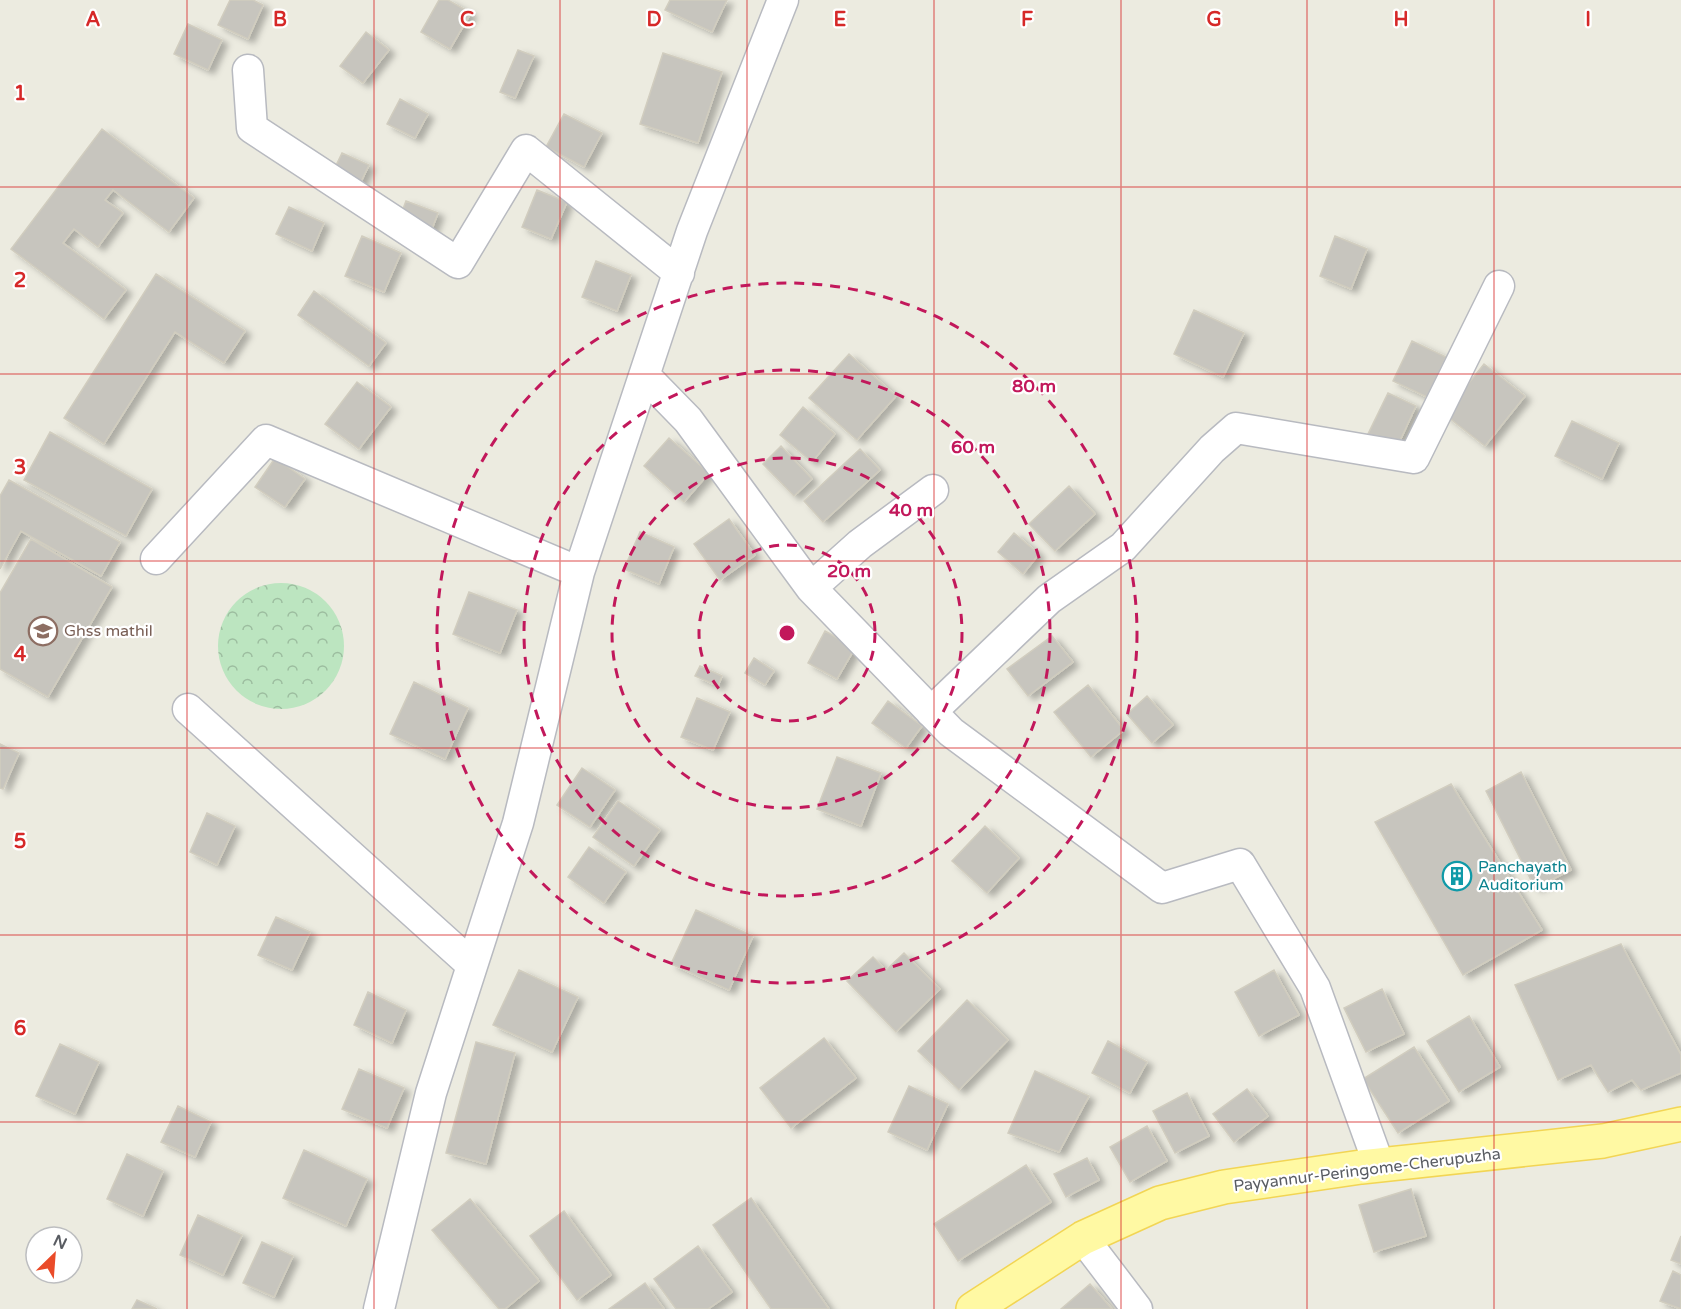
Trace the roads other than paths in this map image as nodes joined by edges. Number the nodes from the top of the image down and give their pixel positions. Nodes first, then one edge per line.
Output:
1 (783, 0) edge
2 (248, 70) dead end
3 (679, 273) junction
4 (1499, 286) dead end
5 (645, 376) junction
6 (933, 490) dead end
7 (156, 559) dead end
8 (579, 572) junction
9 (811, 588) junction
10 (188, 709) dead end
11 (931, 712) junction
12 (472, 965) junction
13 (1681, 1124) edge
14 (1379, 1165) junction
15 (1083, 1238) junction
16 (379, 1309) edge
17 (973, 1309) edge
18 (1137, 1309) edge

1 - 3 street
2 - 3 street
3 - 5 street
4 - 11 street
5 - 8 street
5 - 9 street
6 - 9 street
7 - 8 street
8 - 12 street
9 - 11 street
10 - 12 street
11 - 14 street
12 - 16 street
13 - 14 main road, Payyannur-Peringome-Cherupuzha
14 - 15 main road, Payyannur-Peringome-Cherupuzha
15 - 17 main road, Payyannur-Peringome-Cherupuzha
15 - 18 street

